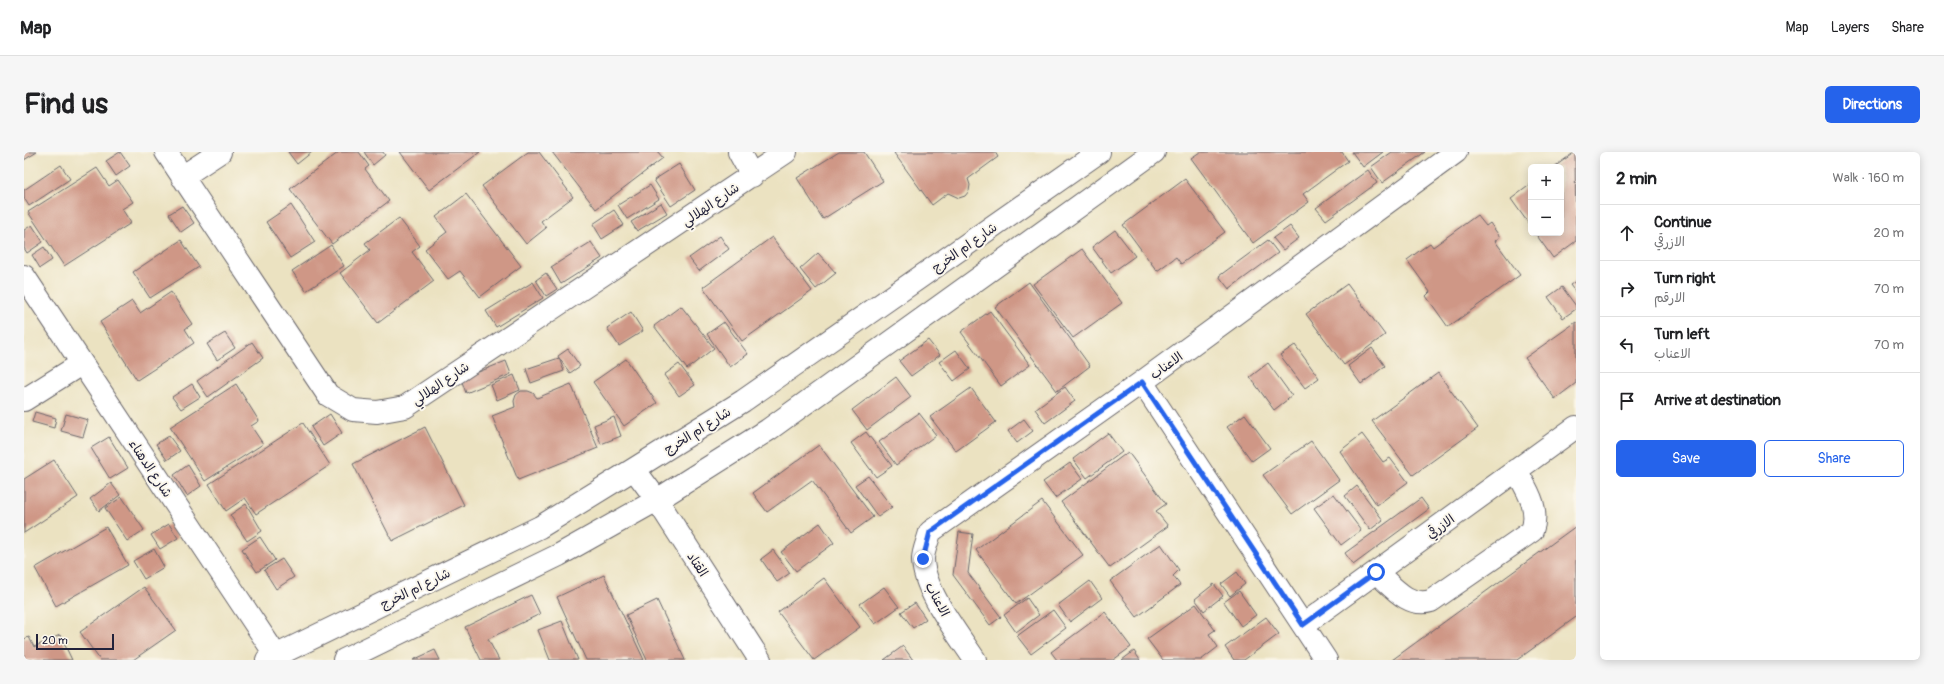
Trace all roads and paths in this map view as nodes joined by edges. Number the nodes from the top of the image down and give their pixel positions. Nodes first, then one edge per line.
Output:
1 (166, 152) edge
2 (220, 152) edge
3 (739, 152) edge
4 (786, 152) edge
5 (1154, 152) edge
6 (1456, 152) edge
7 (1086, 156) edge
8 (752, 176) junction
9 (182, 177) junction
10 (1100, 190) junction
11 (24, 276) edge
12 (81, 364) junction
13 (1142, 382) junction
14 (24, 400) edge
15 (1576, 427) edge
16 (634, 470) junction
17 (1516, 470) junction
18 (657, 500) junction
19 (1376, 572) junction
20 (1303, 625) junction
21 (274, 658) edge
22 (344, 660) edge
23 (760, 660) edge
24 (975, 660) edge
25 (1326, 660) edge

1 - 9 street, شارع الهلالي
2 - 9 street
3 - 8 street
4 - 8 street, شارع الهلالي
5 - 10 street
6 - 13 street, الاعناب
7 - 10 street
7 - 16 street, شارع ام الخرج
8 - 9 street, شارع الهلالي
10 - 18 street
11 - 12 street, شارع الدهناء
12 - 14 street
12 - 21 street, شارع الدهناء
13 - 20 street
13 - 24 street, الاعناب
15 - 17 street, الازرقي
16 - 18 street, القتاد
16 - 21 street, شارع ام الخرج
17 - 19 street, الازرقي
17 - 19 street
18 - 22 street
18 - 23 street, القتاد
19 - 20 street, الازرقي
20 - 25 street

